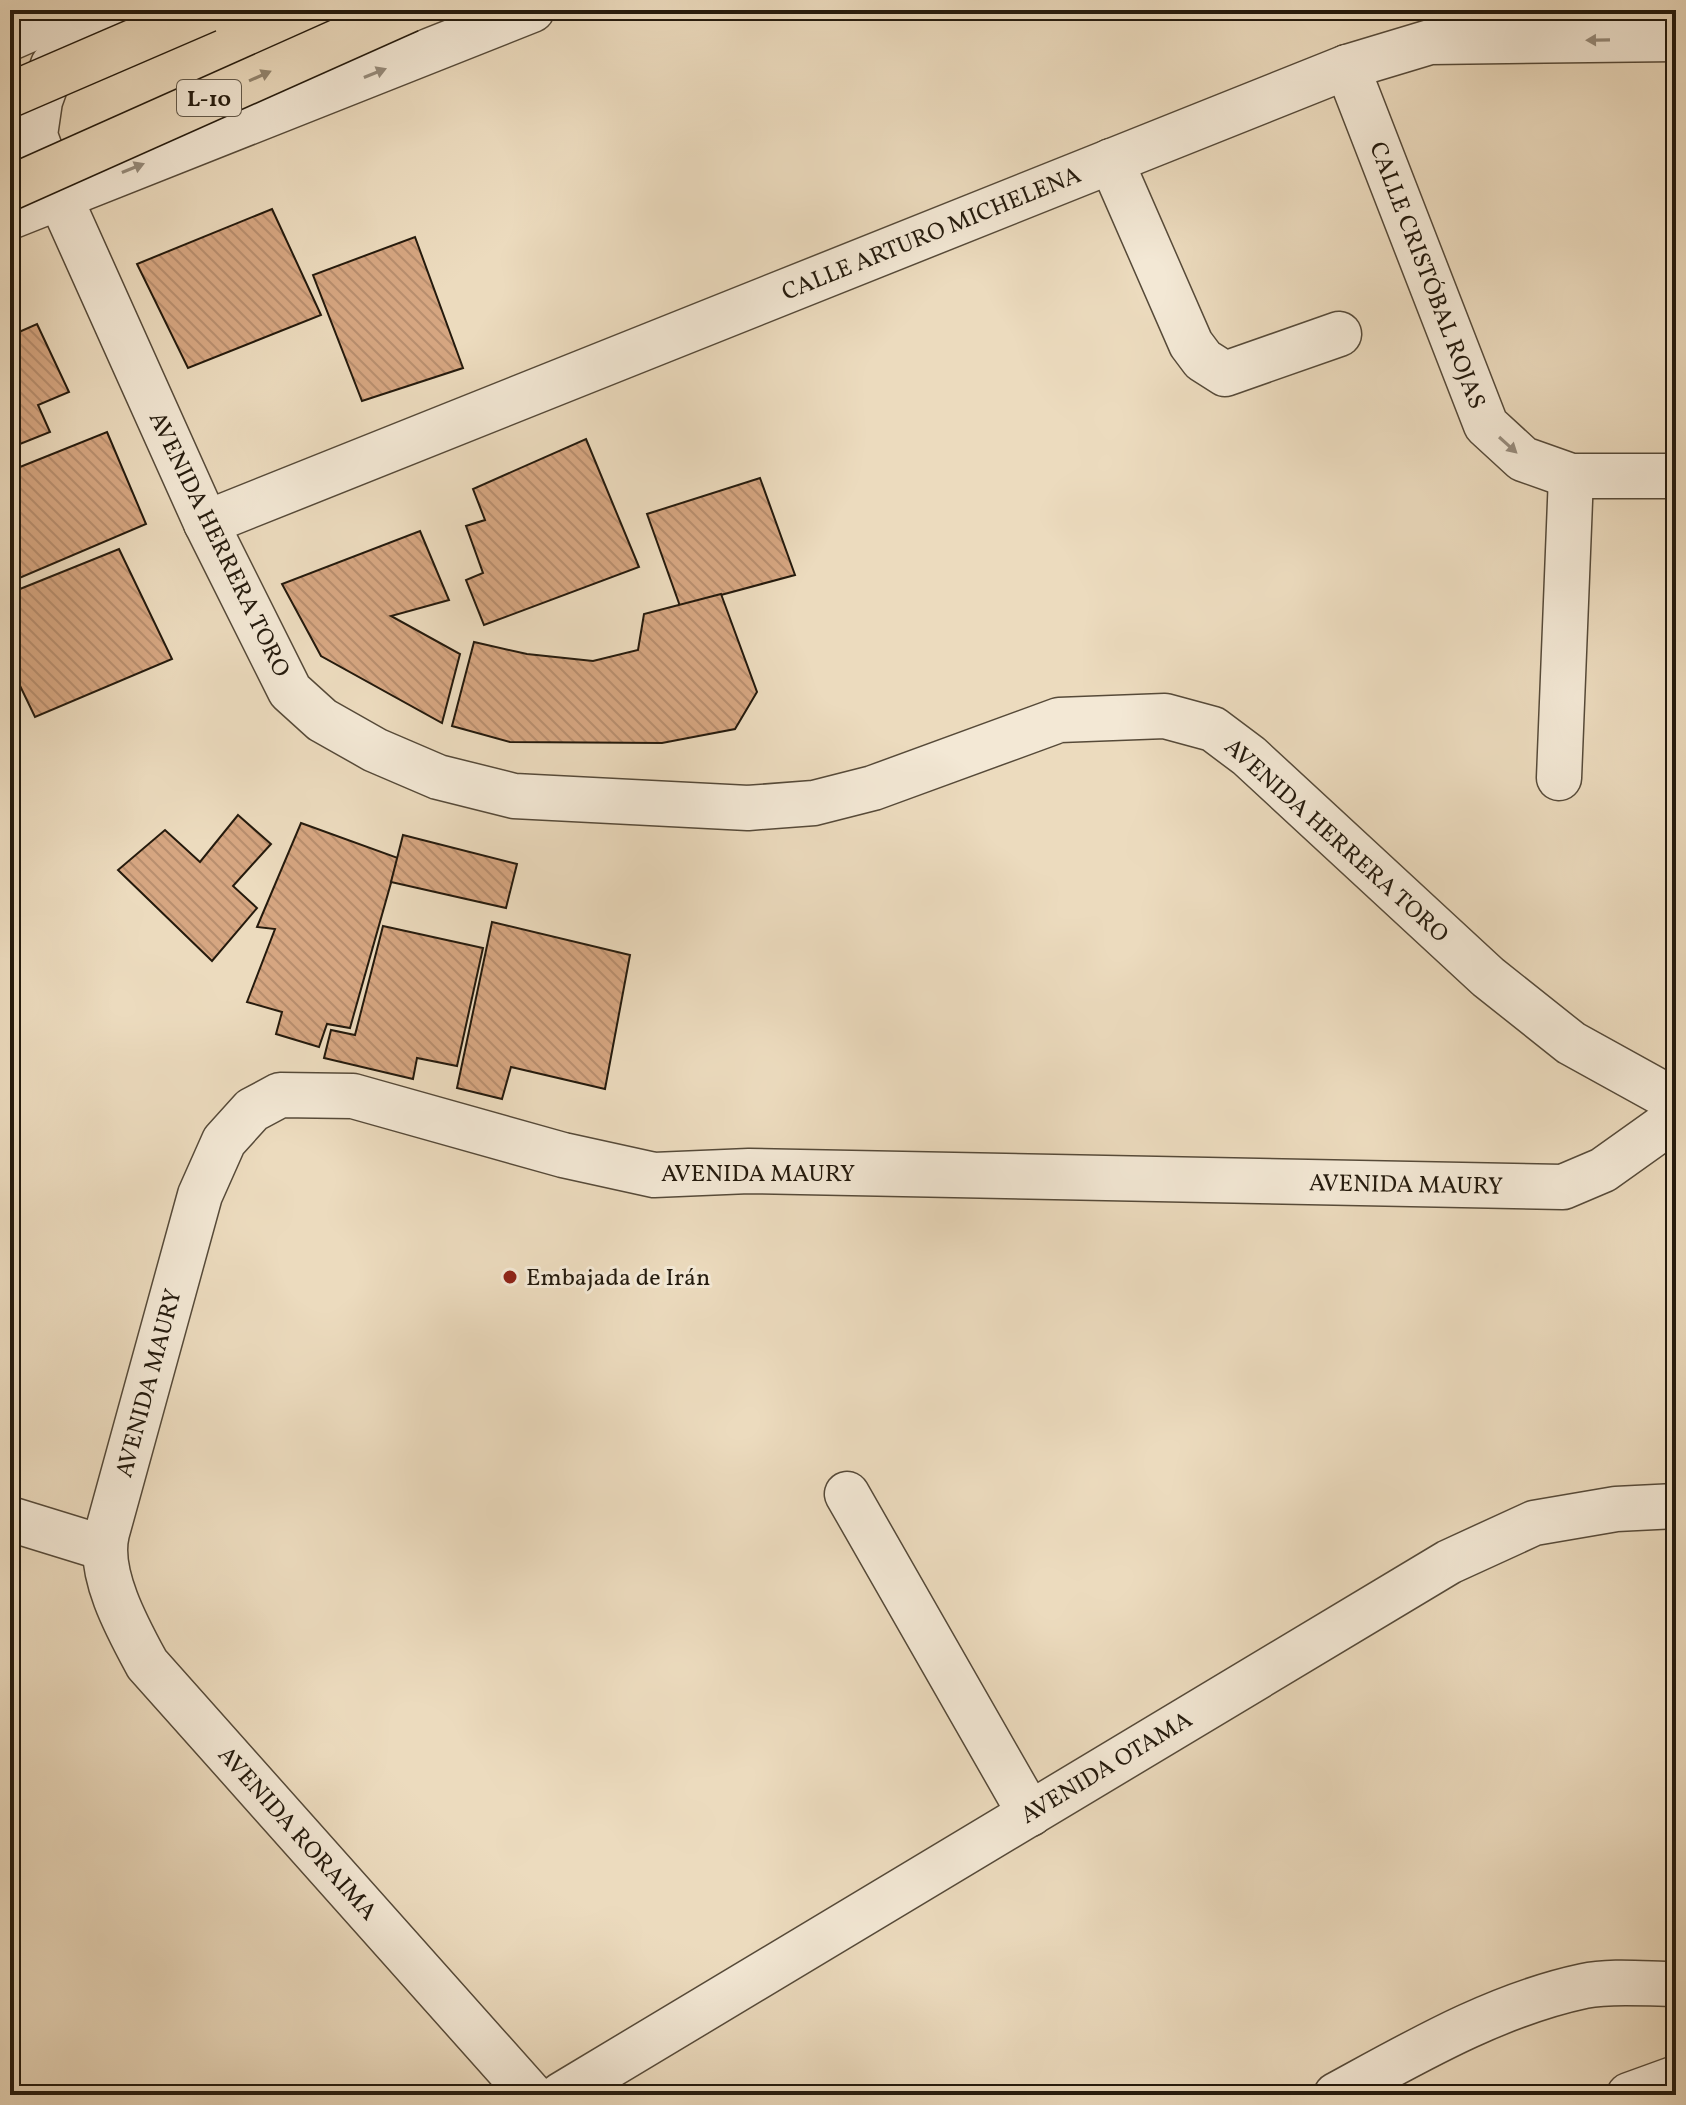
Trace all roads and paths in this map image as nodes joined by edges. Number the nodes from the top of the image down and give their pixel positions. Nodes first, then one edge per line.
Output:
1 (74, 10) edge
2 (149, 10) edge
3 (207, 10) edge
4 (409, 10) edge
5 (532, 10) edge
6 (10, 38) edge
7 (1676, 39) edge
8 (1347, 67) junction
9 (10, 95) edge
10 (10, 117) edge
11 (1111, 161) junction
12 (10, 164) edge
13 (10, 188) edge
14 (60, 197) junction
15 (10, 217) edge
16 (1339, 334) dead end
17 (1571, 476) junction
18 (1676, 476) edge
19 (206, 523) junction
20 (1559, 778) dead end
21 (1676, 1101) edge
22 (1676, 1118) edge
23 (847, 1494) dead end
24 (1676, 1506) edge
25 (10, 1519) edge
26 (104, 1548) junction
27 (1030, 1814) junction
28 (1676, 1984) edge
29 (1676, 2078) edge
30 (531, 2095) edge
31 (561, 2095) edge
32 (1336, 2095) edge
33 (1629, 2095) edge

1 - 6 street
2 - 14 street, AVENIDA HERRERA TORO
3 - 9 highway, bridge
13 -> 4 highway, L-10, bridge
14 -> 5 street, L-10
7 -> 8 street, CALLE ARTURO MICHELENA
8 - 11 street, CALLE ARTURO MICHELENA
8 -> 17 street, CALLE CRISTÓBAL ROJAS
10 - 12 street
11 - 16 street
11 - 19 street, CALLE ARTURO MICHELENA
14 - 15 street, L-10
14 - 19 street, AVENIDA HERRERA TORO
17 - 18 street, CALLE CRISTÓBAL ROJAS
17 - 20 street
19 - 21 street, AVENIDA HERRERA TORO
22 - 26 street, AVENIDA MAURY
23 - 27 street
24 - 27 street, AVENIDA OTAMA
25 - 26 street
26 - 30 street, AVENIDA RORAIMA
27 - 31 street, AVENIDA OTAMA
28 - 32 street
29 - 33 street

